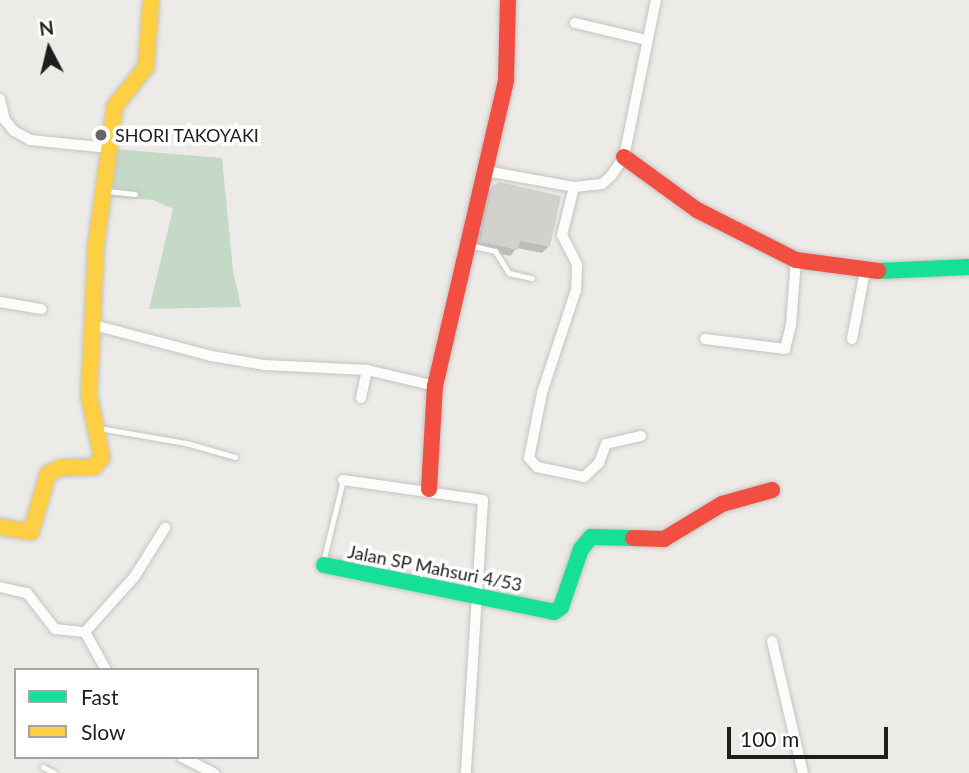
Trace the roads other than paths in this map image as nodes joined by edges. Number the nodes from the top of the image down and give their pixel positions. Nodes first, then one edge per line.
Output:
1 (151, 0) edge
2 (508, 0) edge
3 (656, 0) edge
4 (575, 23) dead end
5 (647, 40) junction
6 (0, 99) edge
7 (108, 148) junction
8 (624, 157) junction
9 (486, 171) junction
10 (574, 187) junction
11 (104, 190) junction
12 (135, 194) dead end
13 (469, 244) junction
14 (796, 260) junction
15 (969, 267) edge
16 (865, 271) junction
17 (531, 278) dead end
18 (0, 302) edge
19 (41, 309) dead end
20 (90, 324) junction
21 (705, 339) dead end
22 (852, 339) dead end
23 (367, 370) junction
24 (435, 386) junction
25 (361, 398) dead end
26 (96, 427) junction
27 (641, 436) dead end
28 (235, 457) dead end
29 (343, 481) joint
30 (429, 489) junction
31 (772, 490) dead end
32 (0, 527) edge
33 (165, 528) dead end
34 (324, 565) joint
35 (0, 587) edge
36 (477, 593) junction
37 (85, 632) junction
38 (772, 641) dead end
39 (105, 668) edge
40 (186, 759) edge
41 (43, 766) dead end
42 (55, 773) edge
43 (214, 773) edge
44 (466, 773) edge
45 (803, 773) edge

1 - 7 street
2 - 9 street
3 - 5 street
4 - 5 street
5 - 8 street
6 - 7 street
7 - 11 street
8 - 10 street
8 - 14 street
9 - 10 street
9 - 13 street
10 - 27 street
11 - 12 lane
11 - 20 street
13 - 17 lane
13 - 24 street
14 - 16 street
14 - 21 street
15 - 16 street
16 - 22 street
18 - 19 street
20 - 23 street
20 - 26 street
23 - 24 street
23 - 25 street
24 - 30 street
26 - 28 lane
26 - 32 street
29 - 30 street
29 - 34 lane
30 - 36 street
31 - 36 street, Jalan SP Mahsuri 4/53
33 - 37 street
34 - 36 street, Jalan SP Mahsuri 4/53
35 - 37 street
36 - 44 street
37 - 39 street
38 - 45 street
40 - 43 street
41 - 42 lane

